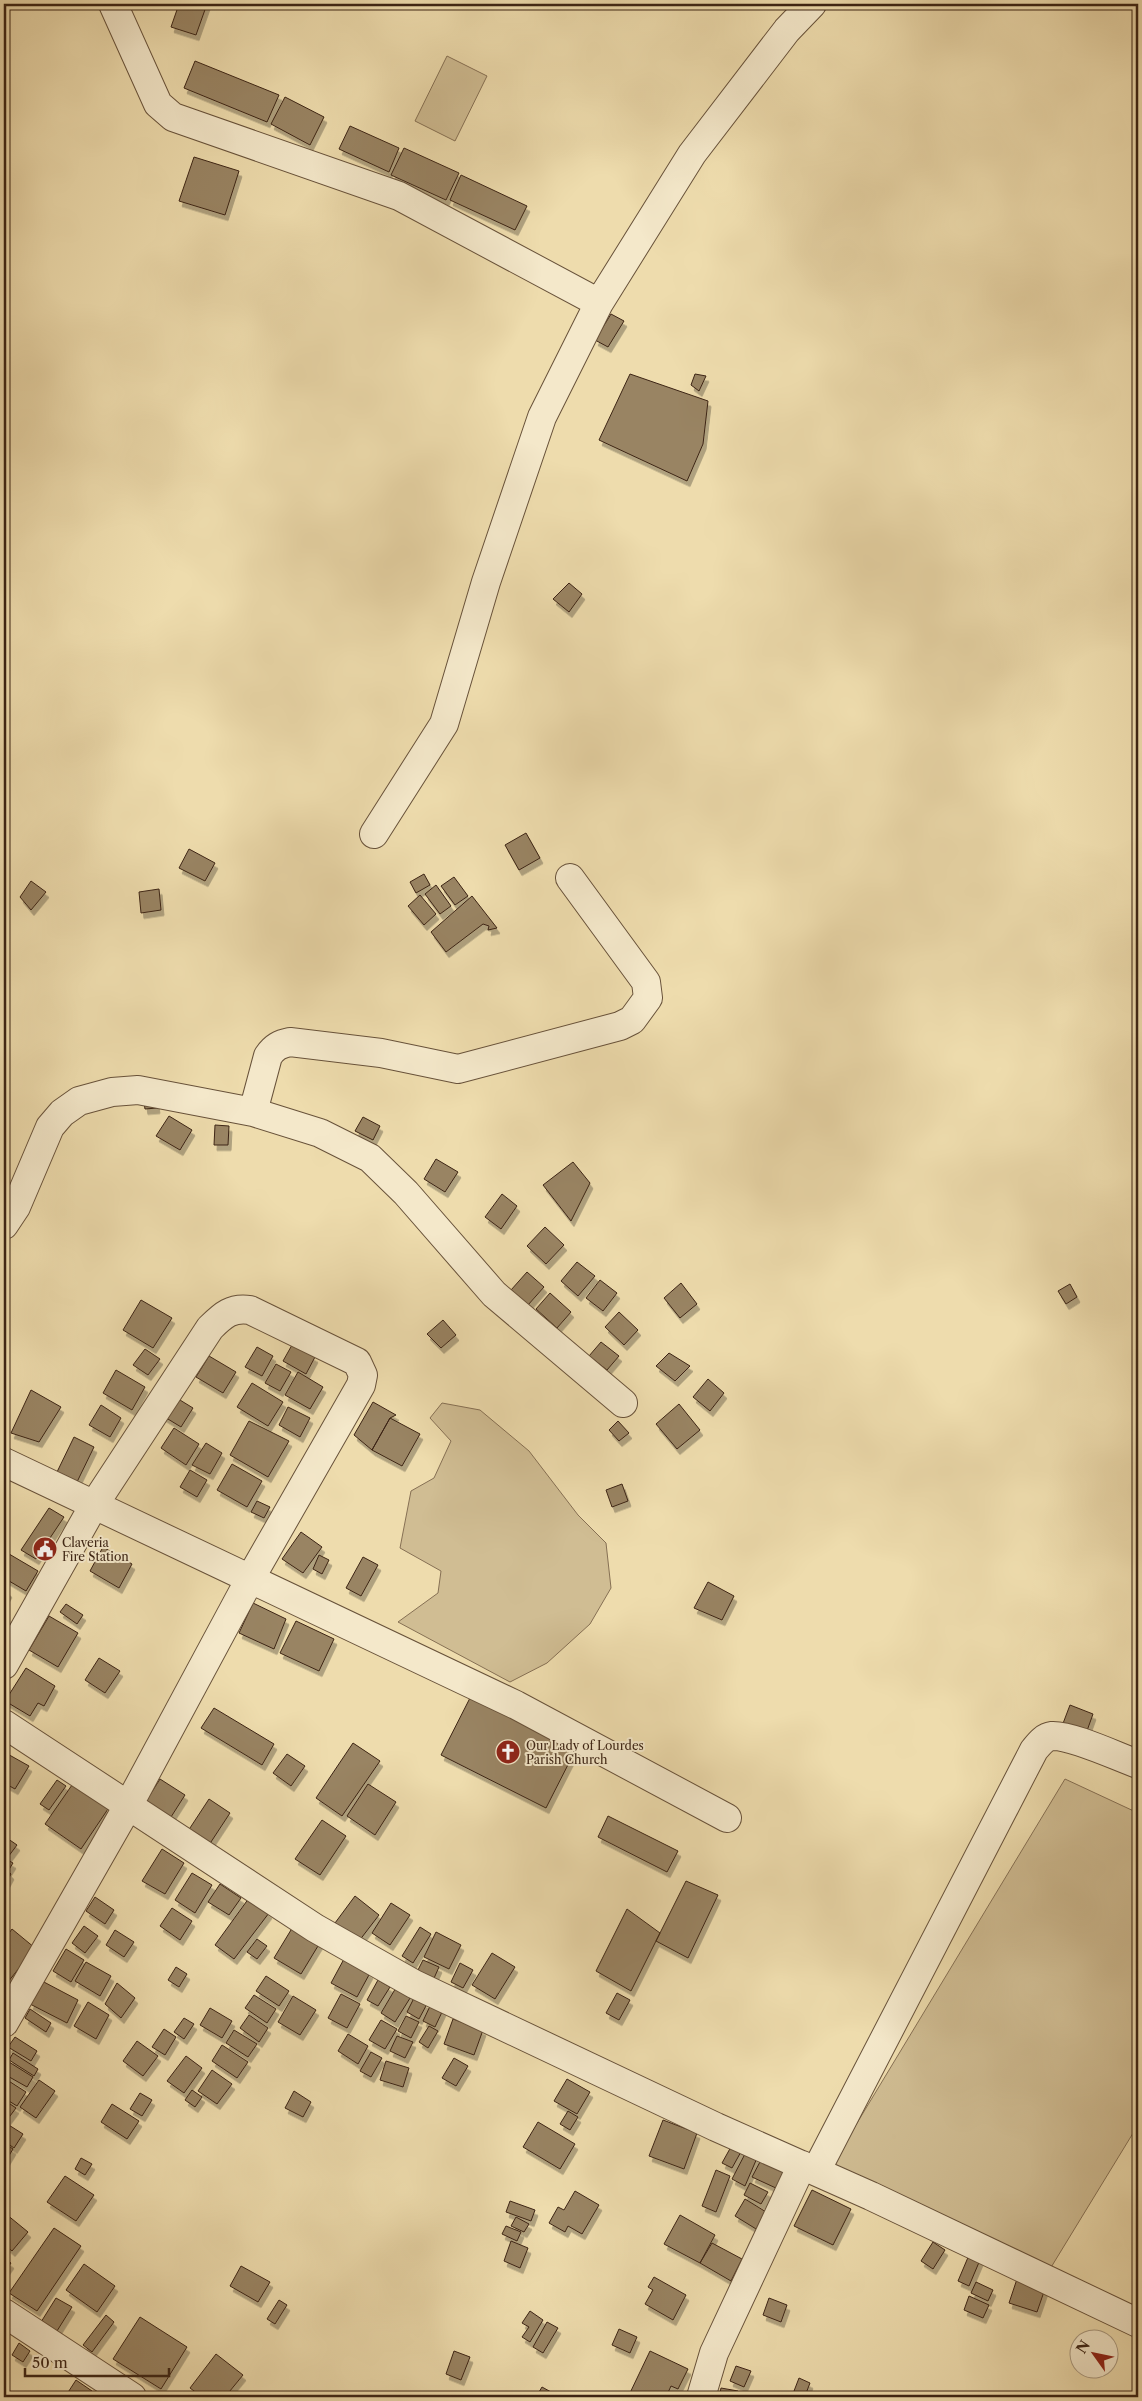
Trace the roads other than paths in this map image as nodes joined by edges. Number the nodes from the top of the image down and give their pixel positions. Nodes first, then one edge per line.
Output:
1 (113, 4) edge
2 (812, 4) edge
3 (599, 303) junction
4 (374, 834) dead end
5 (570, 878) dead end
6 (253, 1112) junction
7 (4, 1225) edge
8 (623, 1403) dead end
9 (4, 1462) edge
10 (94, 1505) junction
11 (250, 1579) junction
12 (4, 1666) edge
13 (4, 1724) edge
14 (1138, 1764) edge
15 (128, 1806) junction
16 (727, 1818) dead end
17 (8, 2007) edge
18 (809, 2168) junction
19 (4, 2313) edge
20 (1138, 2322) edge
21 (132, 2397) edge
22 (701, 2397) edge

1 - 3 street
2 - 3 street
3 - 4 street
5 - 6 street
6 - 7 street
6 - 8 street
9 - 10 street
10 - 11 street
10 - 11 street
10 - 12 street
11 - 15 street
11 - 16 street
13 - 15 street
14 - 18 street
15 - 17 street
15 - 18 street
18 - 20 street
18 - 22 street
19 - 21 street

